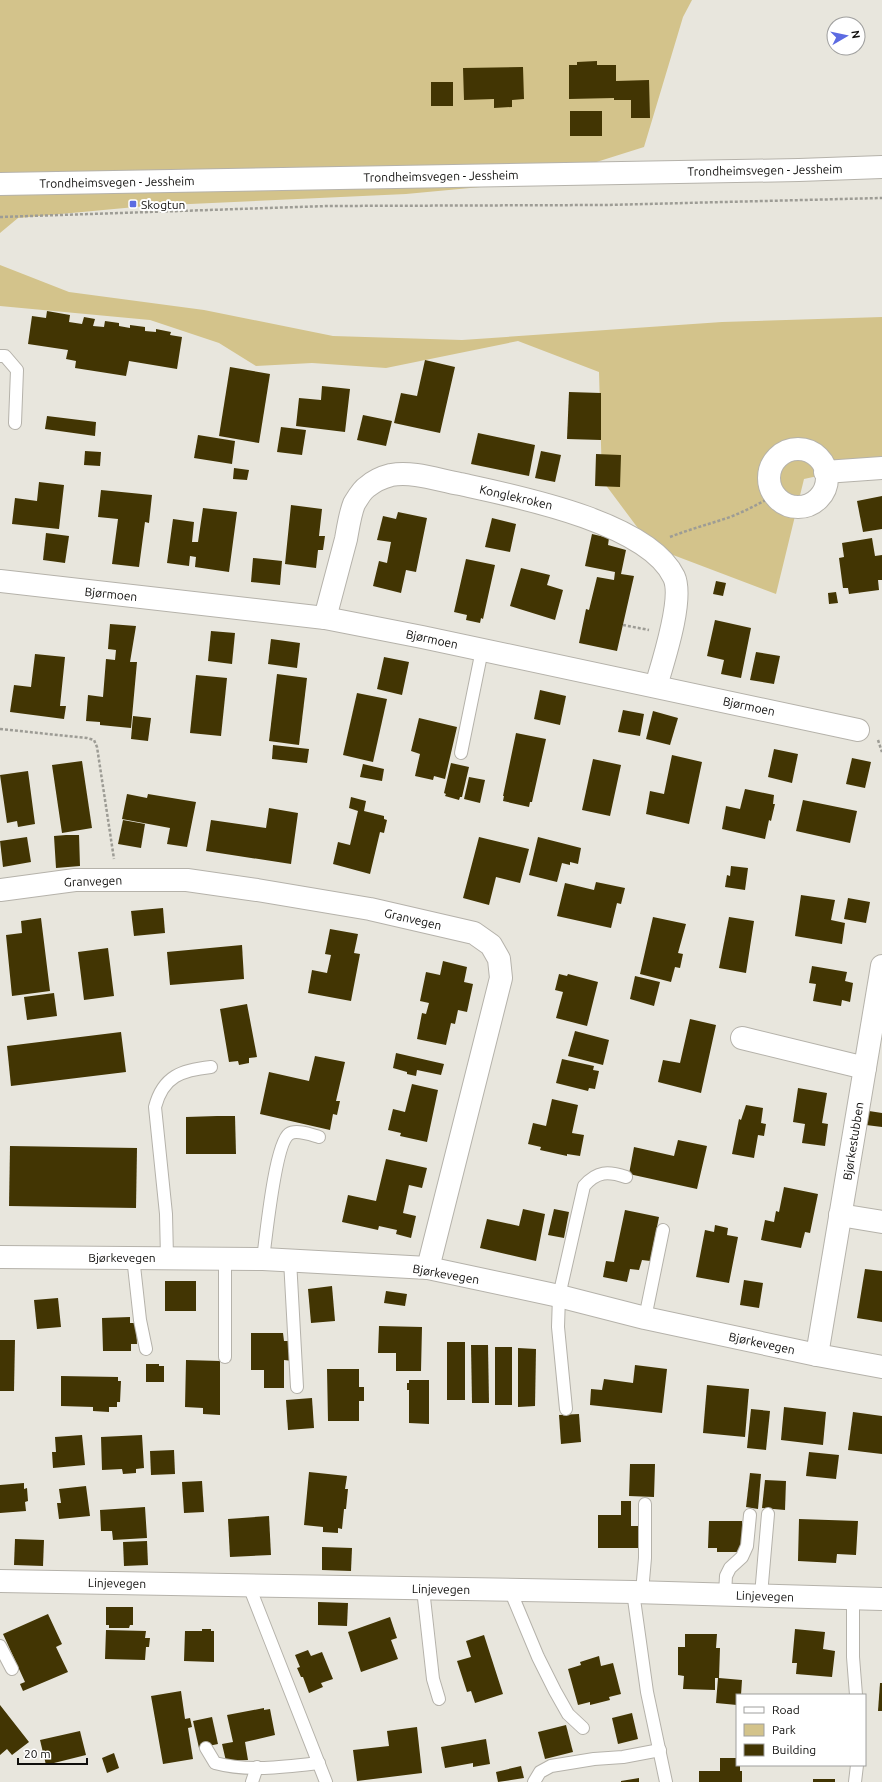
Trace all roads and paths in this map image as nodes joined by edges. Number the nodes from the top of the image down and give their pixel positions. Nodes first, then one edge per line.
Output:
1 (882, 167) edge
2 (0, 184) edge
3 (882, 198) edge
4 (0, 216) edge
5 (0, 356) edge
6 (15, 424) dead end
7 (882, 468) edge
8 (825, 472) junction
9 (775, 495) junction
10 (647, 547) junction
11 (0, 581) edge
12 (325, 618) junction
13 (482, 650) junction
14 (656, 686) junction
15 (0, 729) edge
16 (858, 730) dead end
17 (461, 753) dead end
18 (117, 880) junction
19 (0, 890) edge
20 (882, 966) edge
21 (742, 1038) dead end
22 (211, 1067) dead end
23 (865, 1068) junction
24 (319, 1137) dead end
25 (626, 1177) dead end
26 (840, 1215) junction
27 (882, 1222) edge
28 (663, 1230) dead end
29 (0, 1257) edge
30 (133, 1257) junction
31 (167, 1258) junction
32 (225, 1259) junction
33 (263, 1259) junction
34 (290, 1260) junction
35 (428, 1268) junction
36 (559, 1296) junction
37 (645, 1318) junction
38 (146, 1349) dead end
39 (817, 1355) junction
40 (225, 1357) dead end
41 (882, 1367) edge
42 (297, 1387) dead end
43 (566, 1409) dead end
44 (645, 1504) dead end
45 (768, 1514) dead end
46 (750, 1515) dead end
47 (0, 1581) edge
48 (249, 1586) junction
49 (423, 1589) junction
50 (510, 1590) junction
51 (637, 1592) junction
52 (725, 1594) junction
53 (761, 1595) junction
54 (853, 1599) junction
55 (882, 1599) edge
56 (0, 1646) edge
57 (12, 1668) dead end
58 (856, 1694) edge
59 (439, 1699) dead end
60 (583, 1728) dead end
61 (206, 1748) dead end
62 (660, 1750) junction
63 (319, 1763) junction
64 (857, 1766) edge
65 (257, 1767) junction
66 (252, 1782) edge
67 (326, 1782) edge
68 (534, 1782) edge
69 (666, 1782) edge
70 (854, 1782) edge

1 - 2 street, Trondheimsvegen - Jessheim
3 - 4 path
5 - 6 lane
7 - 8 street
8 - 9 street
8 - 9 street
9 - 10 path
10 - 12 street, Konglekroken
10 - 14 street, Konglekroken
11 - 12 street, Bjørmoen
12 - 13 street, Bjørmoen
13 - 14 street, Bjørmoen
13 - 17 lane
14 - 16 street, Bjørmoen
15 - 18 path
18 - 19 street, Granvegen
18 - 35 street, Granvegen
20 - 23 street, Bjørkestubben
21 - 23 street
22 - 31 lane
23 - 26 street, Bjørkestubben
24 - 33 lane
25 - 36 lane
26 - 27 street
26 - 39 street, Bjørkestubben
28 - 37 lane
29 - 30 street, Bjørkevegen
30 - 31 street, Bjørkevegen
30 - 38 lane
31 - 32 street, Bjørkevegen
32 - 33 street, Bjørkevegen
32 - 40 lane
33 - 34 street, Bjørkevegen
34 - 35 street, Bjørkevegen
34 - 42 lane
35 - 36 street, Bjørkevegen
36 - 37 street, Bjørkevegen
36 - 43 lane
37 - 39 street, Bjørkevegen
39 - 41 street, Bjørkevegen
44 - 51 lane
45 - 53 lane
46 - 52 lane
47 - 48 street, Linjevegen
48 - 49 street, Linjevegen
48 - 63 lane
49 - 50 street, Linjevegen
49 - 59 lane
50 - 51 street, Linjevegen
50 - 60 lane
51 - 52 street, Linjevegen
51 - 62 lane
52 - 53 street, Linjevegen
53 - 54 street, Linjevegen
54 - 55 street, Linjevegen
54 - 58 lane
56 - 57 lane
61 - 65 lane
62 - 68 lane
62 - 69 lane
63 - 65 lane
63 - 67 lane
64 - 70 lane
65 - 66 lane

